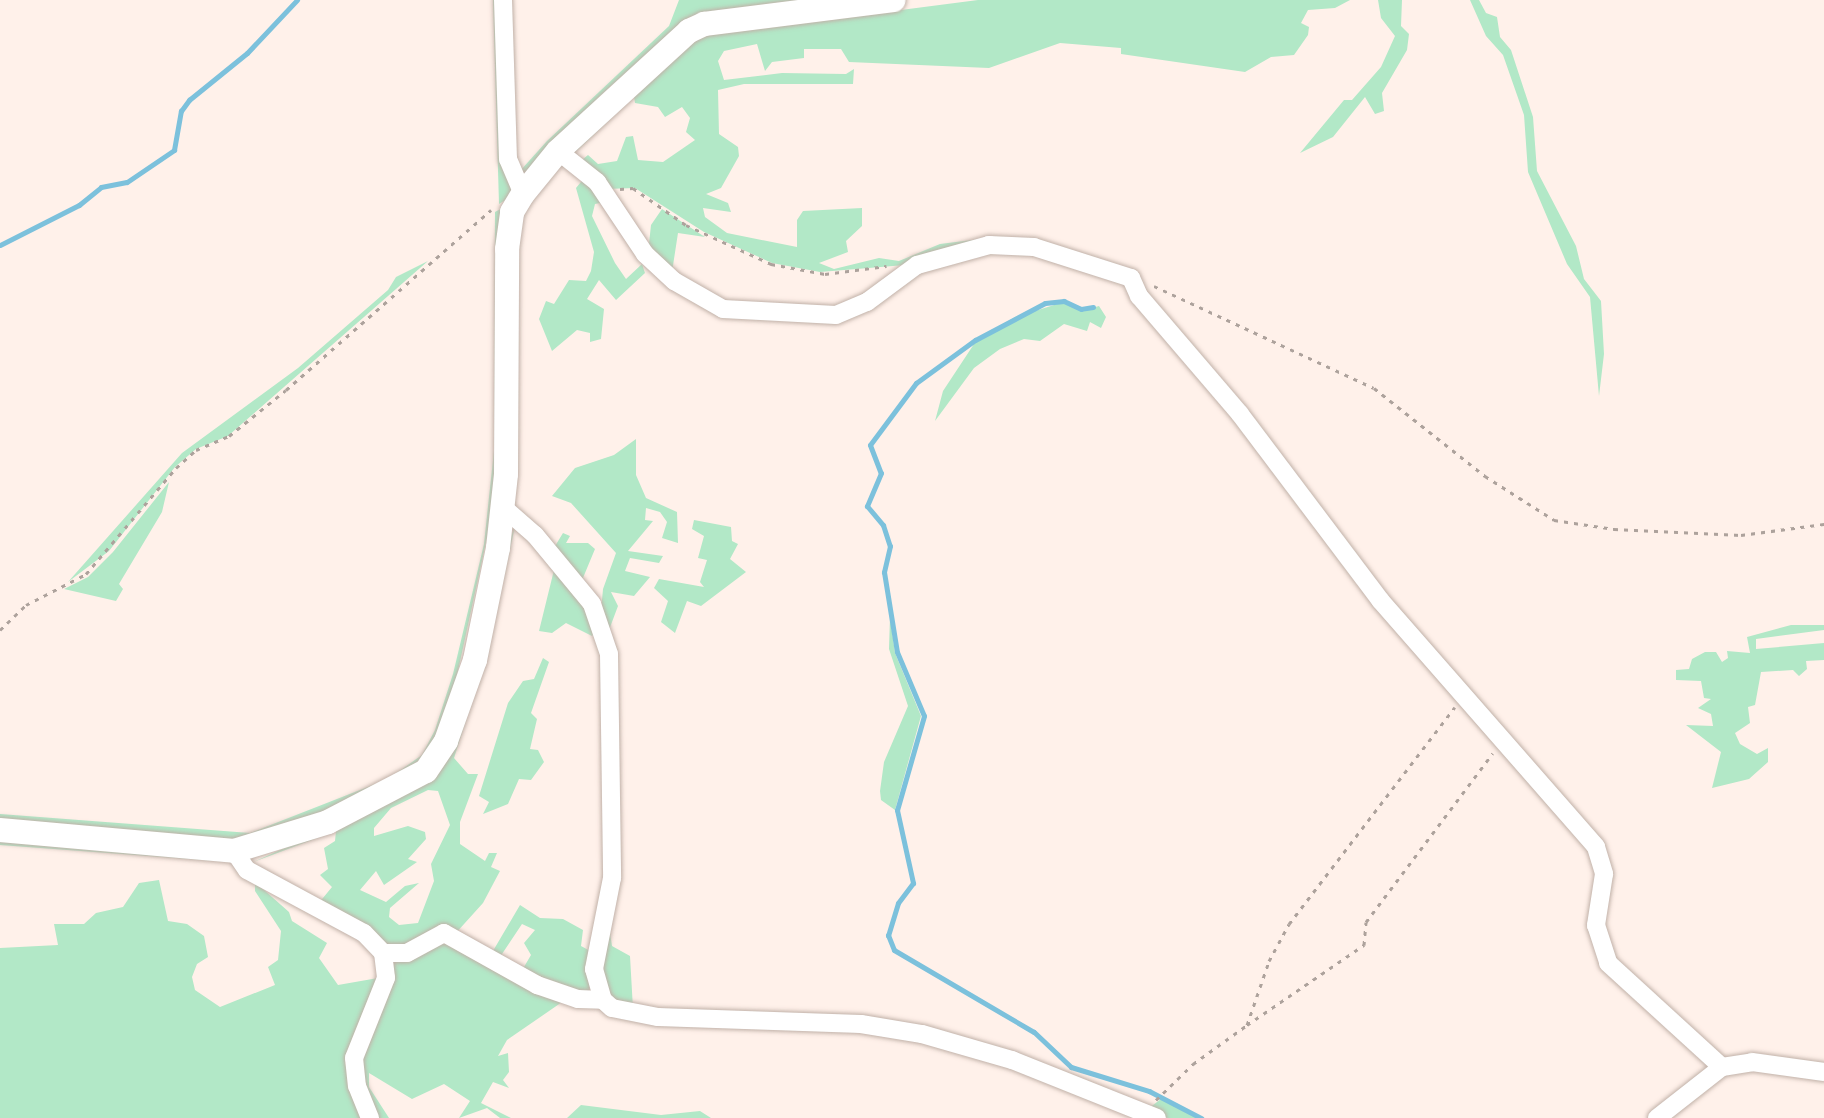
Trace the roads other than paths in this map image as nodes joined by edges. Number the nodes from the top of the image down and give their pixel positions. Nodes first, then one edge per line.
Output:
1 (503, 0) edge
2 (893, 0) edge
3 (558, 151) junction
4 (523, 194) junction
5 (504, 508) junction
6 (0, 830) edge
7 (234, 851) junction
8 (383, 953) junction
9 (603, 1000) junction
10 (1722, 1067) junction
11 (1824, 1072) edge
12 (1149, 1114) edge
13 (370, 1118) edge
14 (1657, 1118) edge

1 - 4 street
2 - 3 main road
3 - 4 main road
3 - 10 street
4 - 5 main road
5 - 7 main road
5 - 9 street
6 - 7 main road
7 - 8 street
8 - 9 street
8 - 13 street
9 - 12 street
10 - 11 street
10 - 14 street

